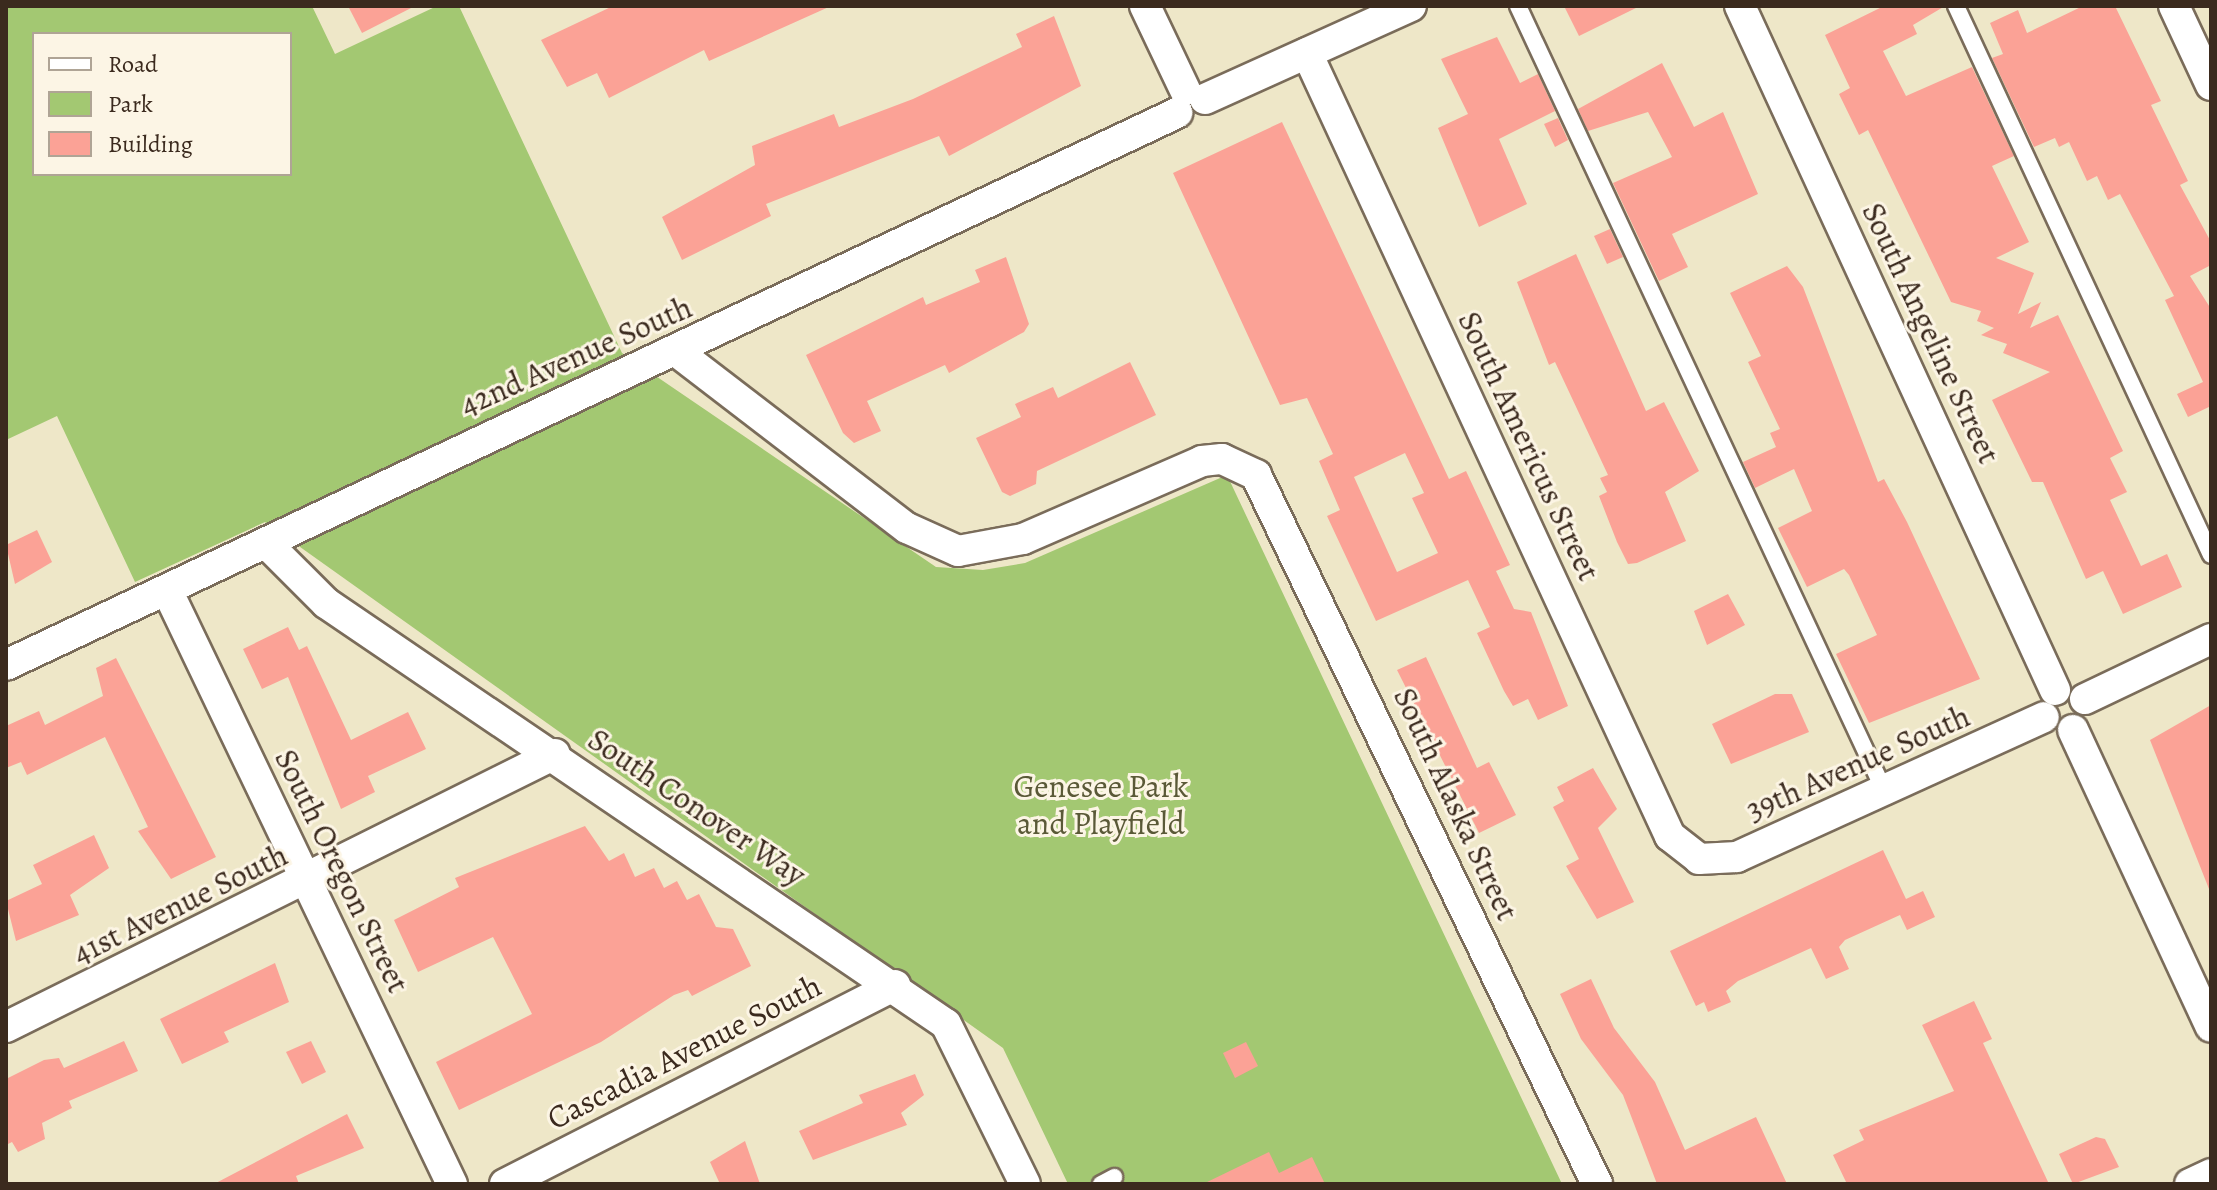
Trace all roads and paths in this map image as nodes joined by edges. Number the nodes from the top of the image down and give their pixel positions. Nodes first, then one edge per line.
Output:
1 (1145, 6) edge
2 (1411, 6) edge
3 (1518, 6) edge
4 (1740, 6) edge
5 (1956, 6) edge
6 (2174, 6) edge
7 (1307, 53) junction
8 (2211, 85) edge
9 (1189, 101) junction
10 (676, 351) junction
11 (266, 543) junction
12 (2211, 555) edge
13 (167, 590) junction
14 (2211, 639) edge
15 (6, 665) edge
16 (2085, 699) junction
17 (2050, 704) junction
18 (2073, 730) junction
19 (555, 754) junction
20 (1884, 790) junction
21 (1699, 859) joint
22 (309, 882) junction
23 (895, 985) junction
24 (6, 1027) edge
25 (2211, 1027) edge
26 (2211, 1174) edge
27 (452, 1184) edge
28 (505, 1184) edge
29 (1025, 1184) edge
30 (1597, 1184) edge
31 (2190, 1184) edge

1 - 9 street
2 - 7 street, 42nd Avenue South
3 - 20 lane
4 - 17 street, South Angeline Street
5 - 12 lane
6 - 8 street
7 - 9 street, 42nd Avenue South
7 - 21 street, South Americus Street
9 - 10 street, 42nd Avenue South
10 - 11 street, 42nd Avenue South
10 - 30 street, South Alaska Street
11 - 13 street, 42nd Avenue South
11 - 19 street, South Conover Way
13 - 15 street, 42nd Avenue South
13 - 22 street, South Oregon Street
14 - 16 street
16 - 17 street
16 - 18 street
17 - 18 street
17 - 20 street, 39th Avenue South
18 - 25 street
19 - 22 street, 41st Avenue South
19 - 23 street, South Conover Way
20 - 21 street, 39th Avenue South
22 - 24 street, 41st Avenue South
22 - 27 street, South Oregon Street
23 - 28 street, Cascadia Avenue South
23 - 29 street, South Conover Way
26 - 31 street

